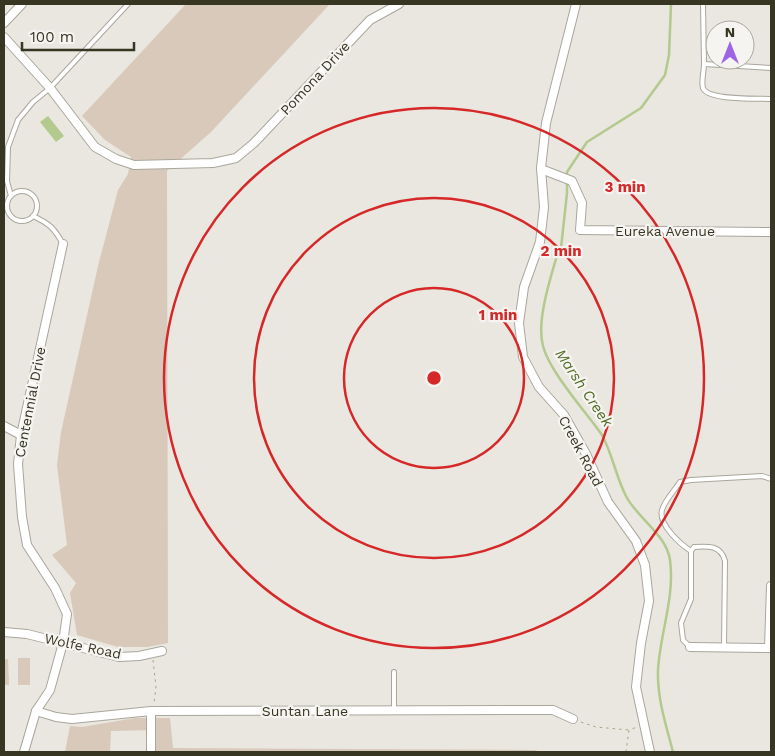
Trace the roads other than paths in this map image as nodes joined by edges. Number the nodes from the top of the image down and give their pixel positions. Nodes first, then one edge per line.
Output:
1 (22, 4) edge
2 (128, 4) edge
3 (399, 4) edge
4 (576, 4) edge
5 (703, 4) edge
6 (4, 23) edge
7 (4, 38) edge
8 (704, 64) junction
9 (771, 68) edge
10 (50, 88) junction
11 (771, 99) edge
12 (542, 169) junction
13 (11, 196) junction
14 (33, 216) junction
15 (771, 232) edge
16 (62, 244) joint
17 (4, 426) edge
18 (21, 434) junction
19 (771, 479) edge
20 (690, 551) junction
21 (771, 586) edge
22 (4, 632) edge
23 (63, 643) junction
24 (690, 647) joint
25 (724, 647) junction
26 (770, 648) edge
27 (162, 652) dead end
28 (394, 672) dead end
29 (394, 710) junction
30 (36, 711) junction
31 (153, 712) junction
32 (573, 719) road end
33 (24, 752) edge
34 (151, 752) edge
35 (650, 752) edge

1 - 6 street
2 - 10 lane
3 - 10 street, Pomona Drive
4 - 12 street, Creek Road
5 - 8 lane
7 - 10 street
8 - 9 lane
8 - 11 lane
10 - 13 lane
12 - 15 street, Eureka Avenue
12 - 35 street, Creek Road
13 - 14 lane
13 - 14 lane
14 - 16 lane
16 - 18 street, Centennial Drive
17 - 18 street
18 - 23 street, Centennial Drive
19 - 20 lane
20 - 24 lane
20 - 25 lane
21 - 26 street
22 - 23 street, Wolfe Road
23 - 27 street, Wolfe Road
23 - 30 street, Centennial Drive
24 - 25 street
25 - 26 street
28 - 29 lane
29 - 31 street, Suntan Lane
29 - 32 street, Suntan Lane
30 - 31 street, Suntan Lane
30 - 33 street, Centennial Drive
31 - 34 street

